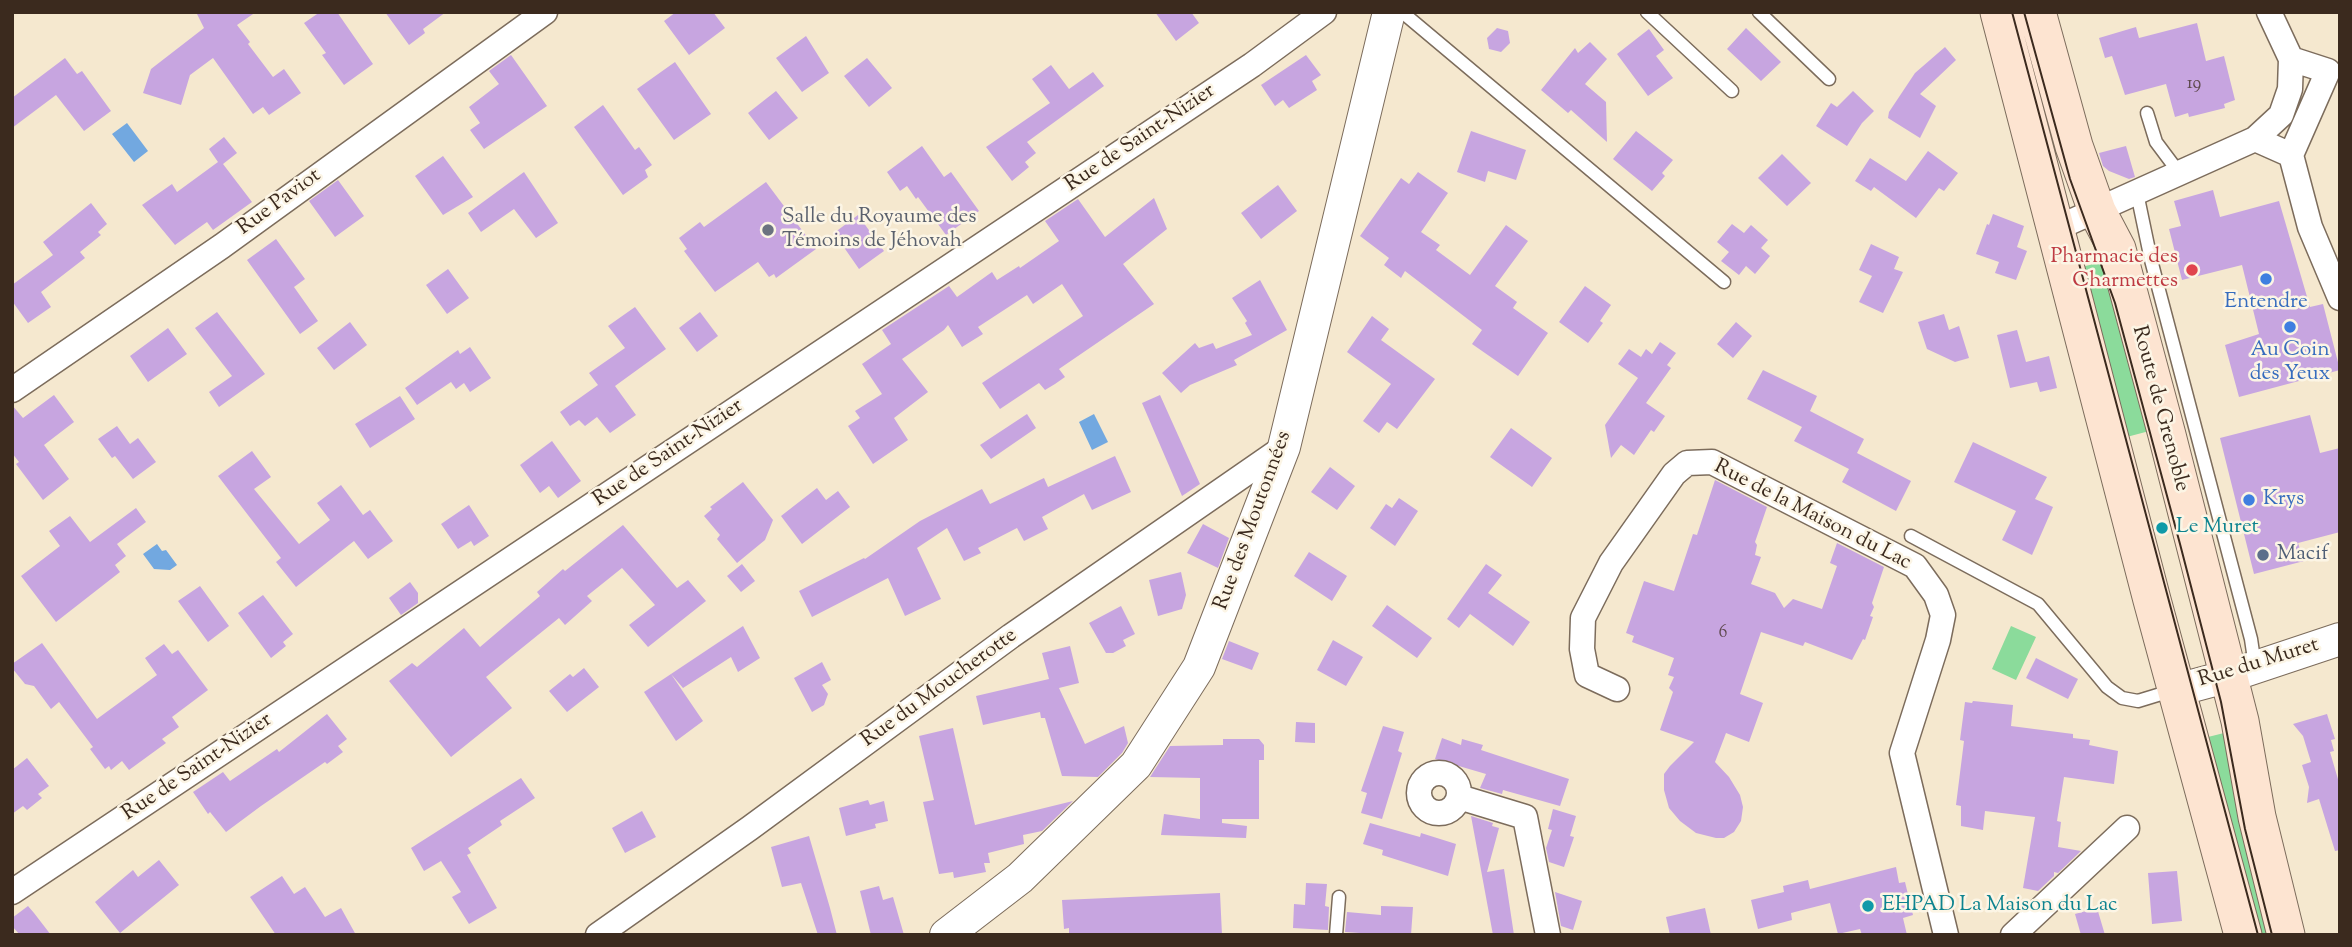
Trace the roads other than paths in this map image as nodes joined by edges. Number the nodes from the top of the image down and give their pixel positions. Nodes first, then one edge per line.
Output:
1 (545, 12) edge
2 (1324, 12) edge
3 (1389, 12) edge
4 (1402, 12) edge
5 (1647, 12) edge
6 (1759, 12) edge
7 (1999, 12) edge
8 (2037, 12) edge
9 (2269, 12) edge
10 (2291, 59) junction
11 (2334, 67) edge
12 (1829, 79) dead end
13 (1732, 91) dead end
14 (2147, 113) dead end
15 (2255, 139) junction
16 (2291, 155) junction
17 (2180, 174) junction
18 (2137, 194) junction
19 (2097, 211) junction
20 (2057, 228) junction
21 (1724, 282) dead end
22 (2338, 287) edge
23 (12, 390) edge
24 (1284, 447) junction
25 (1911, 536) dead end
26 (2340, 639) edge
27 (2242, 671) junction
28 (1617, 689) dead end
29 (2177, 690) junction
30 (1459, 797) dead end
31 (2127, 828) dead end
32 (12, 892) edge
33 (1339, 897) dead end
34 (598, 935) edge
35 (946, 935) edge
36 (1336, 935) edge
37 (1548, 935) edge
38 (1947, 935) edge
39 (2013, 935) edge
40 (2243, 935) edge
41 (2286, 935) edge

1 - 23 street, Rue Paviot
2 - 32 street, Rue de Saint-Nizier
3 - 24 street, Rue des Moutonnées
4 - 21 lane
5 - 13 lane
6 - 12 lane
7 - 20 main road
8 - 19 main road, Route de Grenoble
9 - 10 street
10 - 11 street
10 - 15 street
11 - 16 street
14 - 17 lane
15 - 16 street
15 - 17 street
16 - 22 street
17 - 18 street
18 - 19 street
18 - 27 lane
19 - 20 street
19 - 27 main road, Route de Grenoble
20 - 29 main road
24 - 34 street, Rue du Moucherotte
24 - 35 street, Rue des Moutonnées
25 - 29 lane
26 - 27 street, Rue du Muret
27 - 29 street, Rue du Muret
27 - 41 main road, Route de Grenoble
28 - 38 street, Rue de la Maison du Lac
29 - 40 main road
30 - 37 street
31 - 39 street
33 - 36 lane

